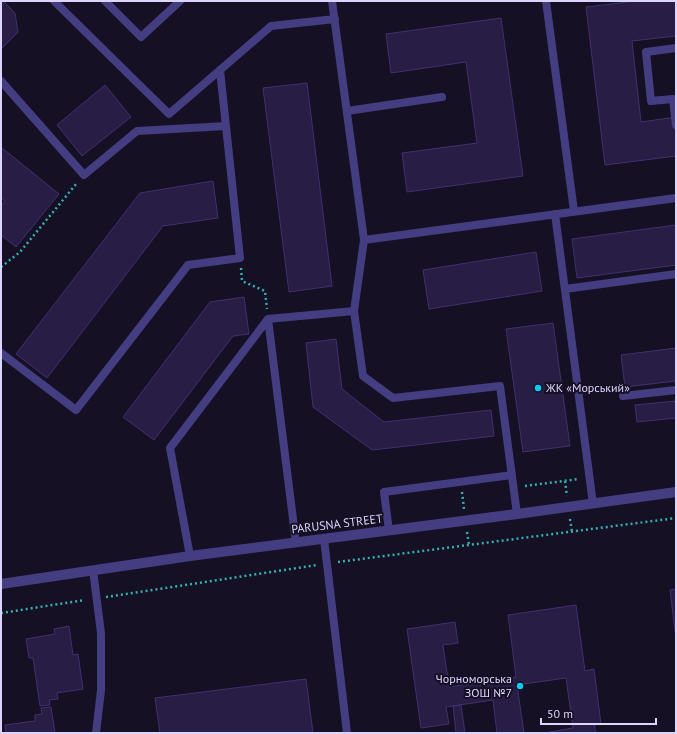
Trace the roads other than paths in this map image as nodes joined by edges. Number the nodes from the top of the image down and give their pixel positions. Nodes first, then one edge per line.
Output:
1 (54, 1) edge
2 (105, 1) edge
3 (180, 1) edge
4 (332, 1) edge
5 (546, 1) edge
6 (334, 19) junction
7 (676, 48) edge
8 (220, 70) junction
9 (1, 81) edge
10 (442, 97) dead end
11 (347, 111) junction
12 (676, 125) edge
13 (226, 126) junction
14 (676, 198) edge
15 (574, 211) junction
16 (555, 214) junction
17 (364, 240) junction
18 (676, 274) edge
19 (565, 289) junction
20 (354, 311) junction
21 (268, 319) junction
22 (1, 353) edge
23 (676, 390) edge
24 (623, 396) dead end
25 (512, 475) junction
26 (676, 492) edge
27 (593, 504) junction
28 (517, 514) junction
29 (389, 531) junction
30 (324, 539) junction
31 (296, 543) junction
32 (190, 556) junction
33 (93, 570) junction
34 (1, 584) edge
35 (96, 733) edge
36 (347, 733) edge

1 - 8 lane
2 - 3 lane
4 - 6 lane
5 - 15 lane
6 - 8 lane
6 - 11 lane
7 - 12 lane
8 - 13 lane
9 - 13 lane
10 - 11 lane
11 - 17 lane
13 - 22 lane
14 - 15 lane
15 - 16 lane
16 - 17 lane
16 - 19 lane
17 - 20 lane
18 - 19 lane
19 - 27 lane
20 - 21 lane
20 - 25 lane
21 - 31 lane
21 - 32 lane
23 - 24 lane
25 - 28 lane
25 - 29 lane
26 - 27 street, PARUSNA STREET
27 - 28 street, PARUSNA STREET
28 - 29 street, PARUSNA STREET
29 - 30 street, PARUSNA STREET
30 - 31 street, PARUSNA STREET
30 - 36 lane
31 - 32 street, PARUSNA STREET
32 - 33 street, PARUSNA STREET
33 - 34 street, PARUSNA STREET
33 - 35 lane

